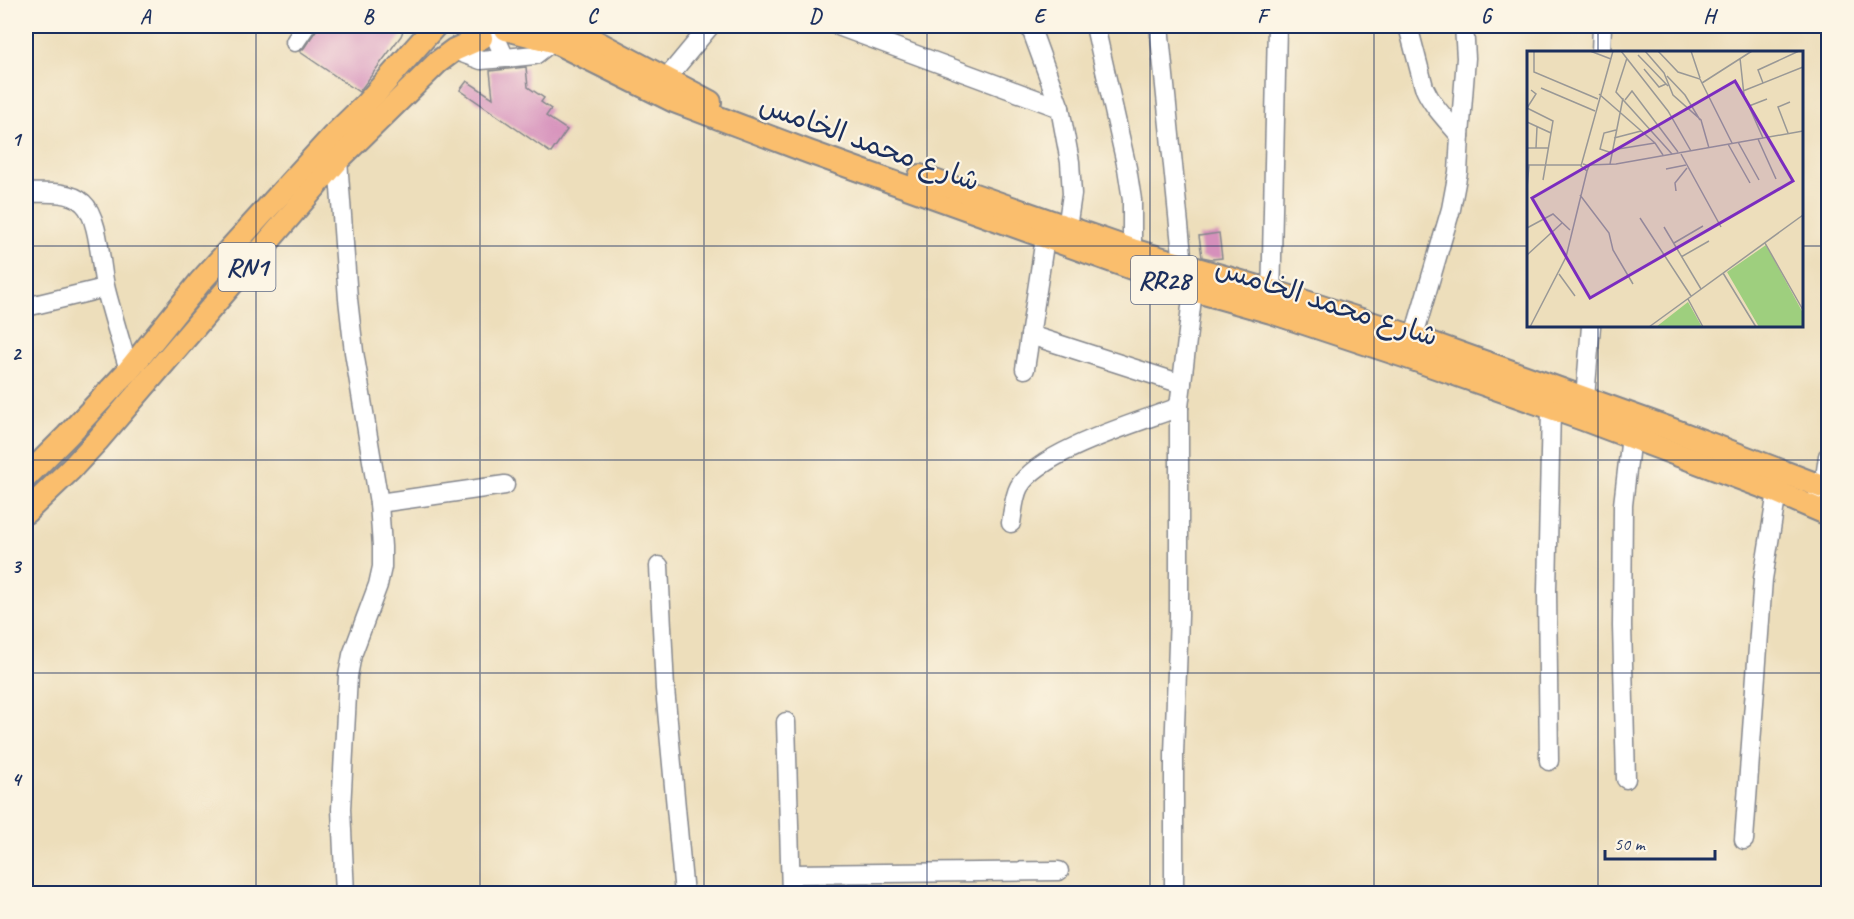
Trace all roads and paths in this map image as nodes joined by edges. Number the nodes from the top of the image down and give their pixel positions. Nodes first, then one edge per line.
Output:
1 (306, 26) edge
2 (417, 26) edge
3 (435, 26) edge
4 (458, 26) edge
5 (711, 26) edge
6 (838, 26) edge
7 (1030, 26) edge
8 (1095, 26) edge
9 (1159, 26) edge
10 (1277, 26) edge
11 (1408, 26) edge
12 (1464, 26) edge
13 (1602, 26) edge
14 (498, 32) edge
15 (560, 33) edge
16 (295, 42) dead end
17 (454, 50) junction
18 (1601, 51) edge
19 (505, 58) junction
20 (400, 65) junction
21 (666, 79) junction
22 (1060, 108) junction
23 (1461, 136) junction
24 (338, 160) junction
25 (26, 193) edge
26 (1067, 228) junction
27 (1045, 238) junction
28 (1132, 250) junction
29 (1183, 265) junction
30 (105, 288) junction
31 (1193, 290) junction
32 (1272, 302) junction
33 (26, 307) edge
34 (1590, 327) edge
35 (1030, 335) junction
36 (1410, 347) junction
37 (1025, 369) dead end
38 (129, 370) junction
39 (1182, 384) junction
40 (1179, 407) junction
41 (1551, 408) junction
42 (1584, 409) junction
43 (1631, 436) junction
44 (1828, 456) edge
45 (26, 477) edge
46 (505, 486) dead end
47 (1825, 488) edge
48 (1777, 492) junction
49 (379, 503) junction
50 (1821, 511) edge
51 (26, 512) edge
52 (1011, 522) dead end
53 (659, 566) dead end
54 (786, 722) dead end
55 (1549, 761) dead end
56 (1626, 779) dead end
57 (1744, 840) dead end
58 (1059, 871) dead end
59 (791, 874) junction
60 (345, 894) edge
61 (684, 894) edge
62 (791, 894) edge
63 (1174, 894) edge

1 - 16 street
2 - 20 main road
3 - 20 main road, RN1
4 - 14 main road, شارع محمد الخامس
5 - 21 street
6 - 22 street
7 - 22 street
8 - 28 street
9 - 29 street
10 - 32 street
11 - 23 street
12 - 23 street
13 - 18 street
14 - 15 main road, شارع محمد الخامس / RR28
14 - 17 main road, RN1
14 - 19 street
15 - 19 street
15 - 21 main road, شارع محمد الخامس / RR28
15 - 27 main road, شارع محمد الخامس / RR28
17 - 19 street
17 - 24 main road, RN1
20 - 38 main road, RN1
21 - 26 main road, شارع محمد الخامس / RR28
22 - 26 street
23 - 36 street
24 - 49 street
24 - 51 main road, RN1
25 - 30 street
26 - 28 main road, شارع محمد الخامس / RR28
27 - 31 main road, شارع محمد الخامس / RR28
27 - 35 street
28 - 29 main road, شارع محمد الخامس / RR28
29 - 32 main road, شارع محمد الخامس / RR28
30 - 33 street
30 - 38 street
31 - 32 main road, شارع محمد الخامس / RR28
31 - 39 street
32 - 36 main road, شارع محمد الخامس / RR28
34 - 42 street
35 - 37 street
35 - 39 street
36 - 41 main road, شارع محمد الخامس / RR28
36 - 42 main road, شارع محمد الخامس / RR28
38 - 45 main road, RN1
39 - 40 street
40 - 52 street
40 - 63 street
41 - 42 main road, شارع محمد الخامس / RR28
41 - 55 street
42 - 43 main road, شارع محمد الخامس / RR28
42 - 47 main road, شارع محمد الخامس / RR28
43 - 48 main road, شارع محمد الخامس / RR28
43 - 56 street
44 - 47 street
46 - 49 street
47 - 50 street
48 - 50 main road, شارع محمد الخامس / RR28
48 - 57 street
49 - 60 street
53 - 61 street
54 - 59 street
58 - 59 street
59 - 62 street

